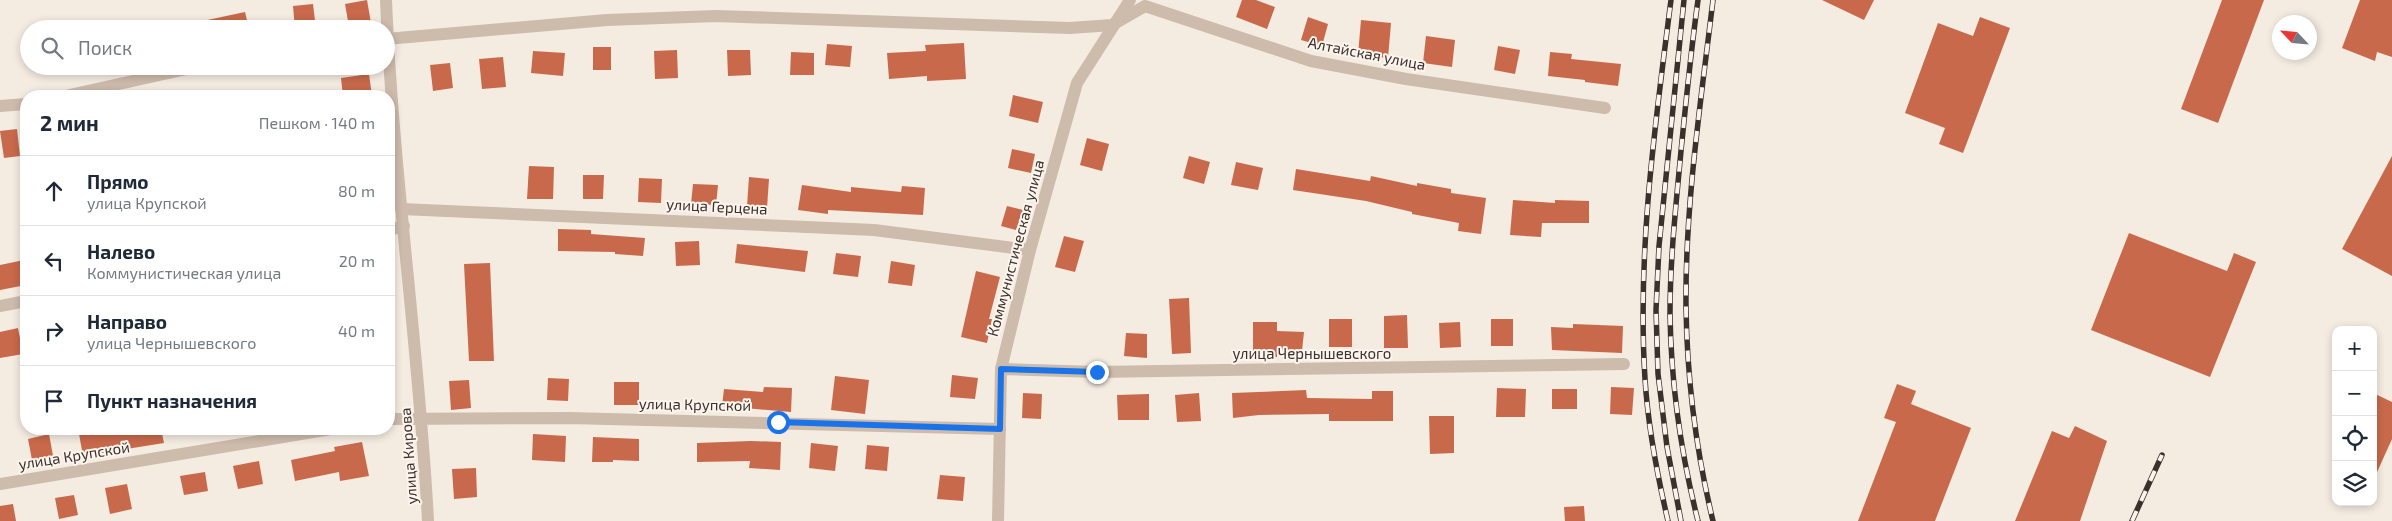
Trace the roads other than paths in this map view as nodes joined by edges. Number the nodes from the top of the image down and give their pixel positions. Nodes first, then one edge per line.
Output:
1 (386, 0) edge
2 (1130, 0) edge
3 (387, 20) edge
4 (1112, 25) junction
5 (395, 38) edge
6 (160, 75) edge
7 (390, 75) edge
8 (92, 90) edge
9 (391, 90) edge
10 (20, 104) edge
11 (0, 106) edge
12 (1605, 108) dead end
13 (395, 136) edge
14 (401, 209) junction
15 (404, 226) junction
16 (395, 228) edge
17 (1030, 250) junction
18 (20, 302) edge
19 (0, 306) edge
20 (1624, 364) dead end
21 (1001, 369) junction
22 (395, 419) edge
23 (423, 420) junction
24 (1000, 429) junction
25 (295, 435) edge
26 (0, 484) edge
27 (428, 521) edge
28 (998, 521) edge

1 - 3 street, улица Кирова
2 - 4 street, Коммунистическая улица
4 - 5 street, Алтайская улица
4 - 12 street, Алтайская улица
4 - 17 street, Коммунистическая улица
6 - 8 street
7 - 9 street, улица Кирова
10 - 11 street
13 - 14 street, улица Кирова
14 - 15 street, улица Кирова
14 - 17 street, улица Герцена
15 - 16 street
15 - 23 street, улица Кирова
17 - 21 street, Коммунистическая улица
18 - 19 street
20 - 21 street, улица Чернышевского
21 - 24 street, Коммунистическая улица
22 - 23 street, улица Крупской
23 - 24 street, улица Крупской
23 - 27 street, улица Кирова
24 - 28 street, Коммунистическая улица
25 - 26 street, улица Крупской

